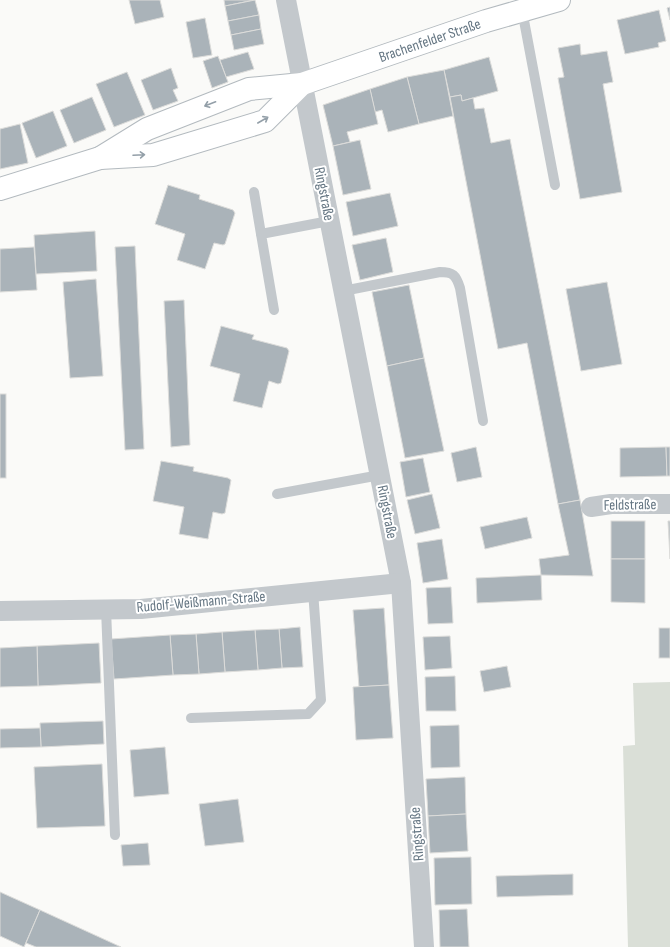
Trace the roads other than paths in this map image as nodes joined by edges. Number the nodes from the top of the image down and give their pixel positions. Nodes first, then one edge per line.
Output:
1 (286, 0) edge
2 (559, 0) edge
3 (522, 10) junction
4 (302, 84) junction
5 (100, 158) junction
6 (555, 185) dead end
7 (0, 189) edge
8 (254, 192) dead end
9 (330, 221) junction
10 (261, 234) junction
11 (343, 291) junction
12 (274, 310) dead end
13 (484, 421) dead end
14 (380, 475) junction
15 (277, 494) dead end
16 (670, 504) edge
17 (591, 507) dead end
18 (401, 583) junction
19 (313, 591) junction
20 (106, 609) junction
21 (0, 611) edge
22 (192, 718) dead end
23 (116, 835) dead end
24 (424, 947) edge

1 - 4 street, Ringstraße
2 - 3 street, Brachenfelder Straße
3 - 4 street, Brachenfelder Straße
3 - 6 lane
4 -> 5 street, Brachenfelder Straße
5 -> 4 street, Brachenfelder Straße
4 - 9 street, Ringstraße
5 - 7 street, Brachenfelder Straße
8 - 10 lane
9 - 10 lane
9 - 11 street, Ringstraße
10 - 12 lane
11 - 13 lane
11 - 14 street, Ringstraße
14 - 15 lane
14 - 18 street, Ringstraße
16 - 17 street, Feldstraße
18 - 19 street, Rudolf-Weißmann-Straße
18 - 24 street, Ringstraße
19 - 20 street, Rudolf-Weißmann-Straße
19 - 22 lane
20 - 21 street, Rudolf-Weißmann-Straße
20 - 23 lane

